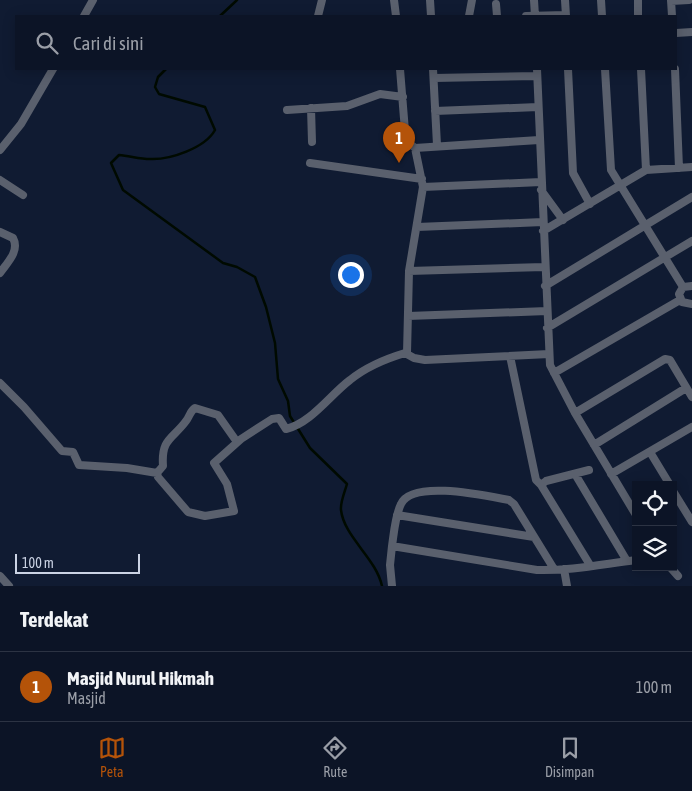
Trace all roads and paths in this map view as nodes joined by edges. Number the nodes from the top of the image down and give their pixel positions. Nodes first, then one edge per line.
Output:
1 (93, 0) edge
2 (322, 0) edge
3 (394, 0) edge
4 (430, 0) edge
5 (472, 0) edge
6 (534, 0) edge
7 (565, 0) edge
8 (601, 0) edge
9 (638, 0) edge
10 (671, 0) edge
11 (689, 0) edge
12 (496, 4) dead end
13 (85, 15) edge
14 (318, 15) edge
15 (396, 15) edge
16 (431, 15) edge
17 (469, 15) edge
18 (497, 15) edge
19 (535, 15) edge
20 (566, 15) edge
21 (602, 15) edge
22 (638, 15) edge
23 (672, 15) edge
24 (692, 32) edge
25 (677, 33) edge
26 (52, 70) edge
27 (400, 70) edge
28 (433, 70) edge
29 (568, 70) edge
30 (605, 70) edge
31 (641, 70) edge
32 (675, 70) edge
33 (537, 72) edge
34 (434, 78) junction
35 (403, 97) junction
36 (538, 107) junction
37 (311, 108) junction
38 (287, 110) dead end
39 (436, 111) junction
40 (539, 140) junction
41 (312, 142) dead end
42 (437, 145) junction
43 (415, 148) junction
44 (0, 150) edge
45 (310, 163) dead end
46 (692, 167) edge
47 (679, 168) junction
48 (646, 170) junction
49 (0, 180) edge
50 (422, 183) junction
51 (541, 186) junction
52 (620, 186) junction
53 (23, 195) dead end
54 (692, 197) edge
55 (590, 204) junction
56 (563, 220) junction
57 (543, 222) junction
58 (645, 225) junction
59 (417, 227) junction
60 (543, 231) junction
61 (0, 232) edge
62 (692, 241) edge
63 (665, 257) junction
64 (544, 267) junction
65 (409, 271) junction
66 (0, 274) edge
67 (545, 286) junction
68 (688, 286) edge
69 (680, 300) junction
70 (692, 304) edge
71 (546, 311) junction
72 (408, 316) junction
73 (547, 328) junction
74 (407, 353) junction
75 (549, 354) junction
76 (510, 356) junction
77 (554, 373) junction
78 (0, 383) edge
79 (686, 388) junction
80 (692, 397) edge
81 (575, 413) junction
82 (692, 427) edge
83 (237, 442) junction
84 (594, 445) junction
85 (650, 452) junction
86 (589, 470) dead end
87 (157, 473) junction
88 (575, 474) junction
89 (611, 474) junction
90 (668, 481) edge
91 (541, 485) junction
92 (677, 497) edge
93 (632, 508) edge
94 (398, 515) junction
95 (691, 519) edge
96 (534, 537) junction
97 (392, 546) junction
98 (632, 561) edge
99 (590, 565) junction
100 (554, 569) junction
101 (564, 569) junction
102 (674, 571) edge
103 (0, 576) edge
104 (678, 576) dead end
105 (9, 586) edge
106 (392, 586) edge
107 (567, 586) edge

1 - 13 street
2 - 14 street
3 - 15 street
4 - 16 street
5 - 17 street
6 - 19 street
7 - 20 street
8 - 21 street
9 - 22 street
10 - 11 street
10 - 23 street
12 - 18 street
24 - 25 street
26 - 44 street
27 - 35 street
28 - 34 street
29 - 55 street
30 - 52 street
31 - 48 street
32 - 47 street
33 - 34 street
33 - 36 street
34 - 39 street
35 - 37 street
35 - 43 street
36 - 39 street
36 - 40 street
37 - 38 street
37 - 41 street
39 - 42 street
40 - 42 street
40 - 51 street
42 - 43 street
43 - 50 street
45 - 50 street
46 - 47 street
47 - 48 street
48 - 52 street
49 - 53 street
50 - 51 street
50 - 59 street
51 - 56 street
51 - 57 street
52 - 55 street
52 - 58 street
54 - 58 street
55 - 56 street
56 - 60 street
57 - 59 street
57 - 60 street
58 - 63 street
58 - 67 street
59 - 65 street
60 - 64 street
61 - 66 street
62 - 63 street
63 - 68 street
63 - 73 street
64 - 65 street
64 - 67 street
65 - 72 street
67 - 71 street
68 - 69 street
69 - 70 street
69 - 77 street
71 - 72 street
71 - 73 street
72 - 74 street
73 - 75 street
74 - 76 street
74 - 83 street
75 - 76 street
75 - 77 street
76 - 91 street
77 - 81 street
78 - 87 street
79 - 80 street
79 - 81 street
79 - 84 street
81 - 84 street
82 - 85 street
83 - 87 street
83 - 87 street
84 - 89 street
85 - 89 street
85 - 90 street
86 - 88 street
88 - 91 street
88 - 98 street
89 - 93 street
91 - 99 street
92 - 95 street
94 - 96 street
94 - 96 street
94 - 97 street
96 - 100 street
97 - 100 street
97 - 106 street
98 - 99 street
99 - 101 street
100 - 101 street
101 - 107 street
102 - 104 street
103 - 105 street

